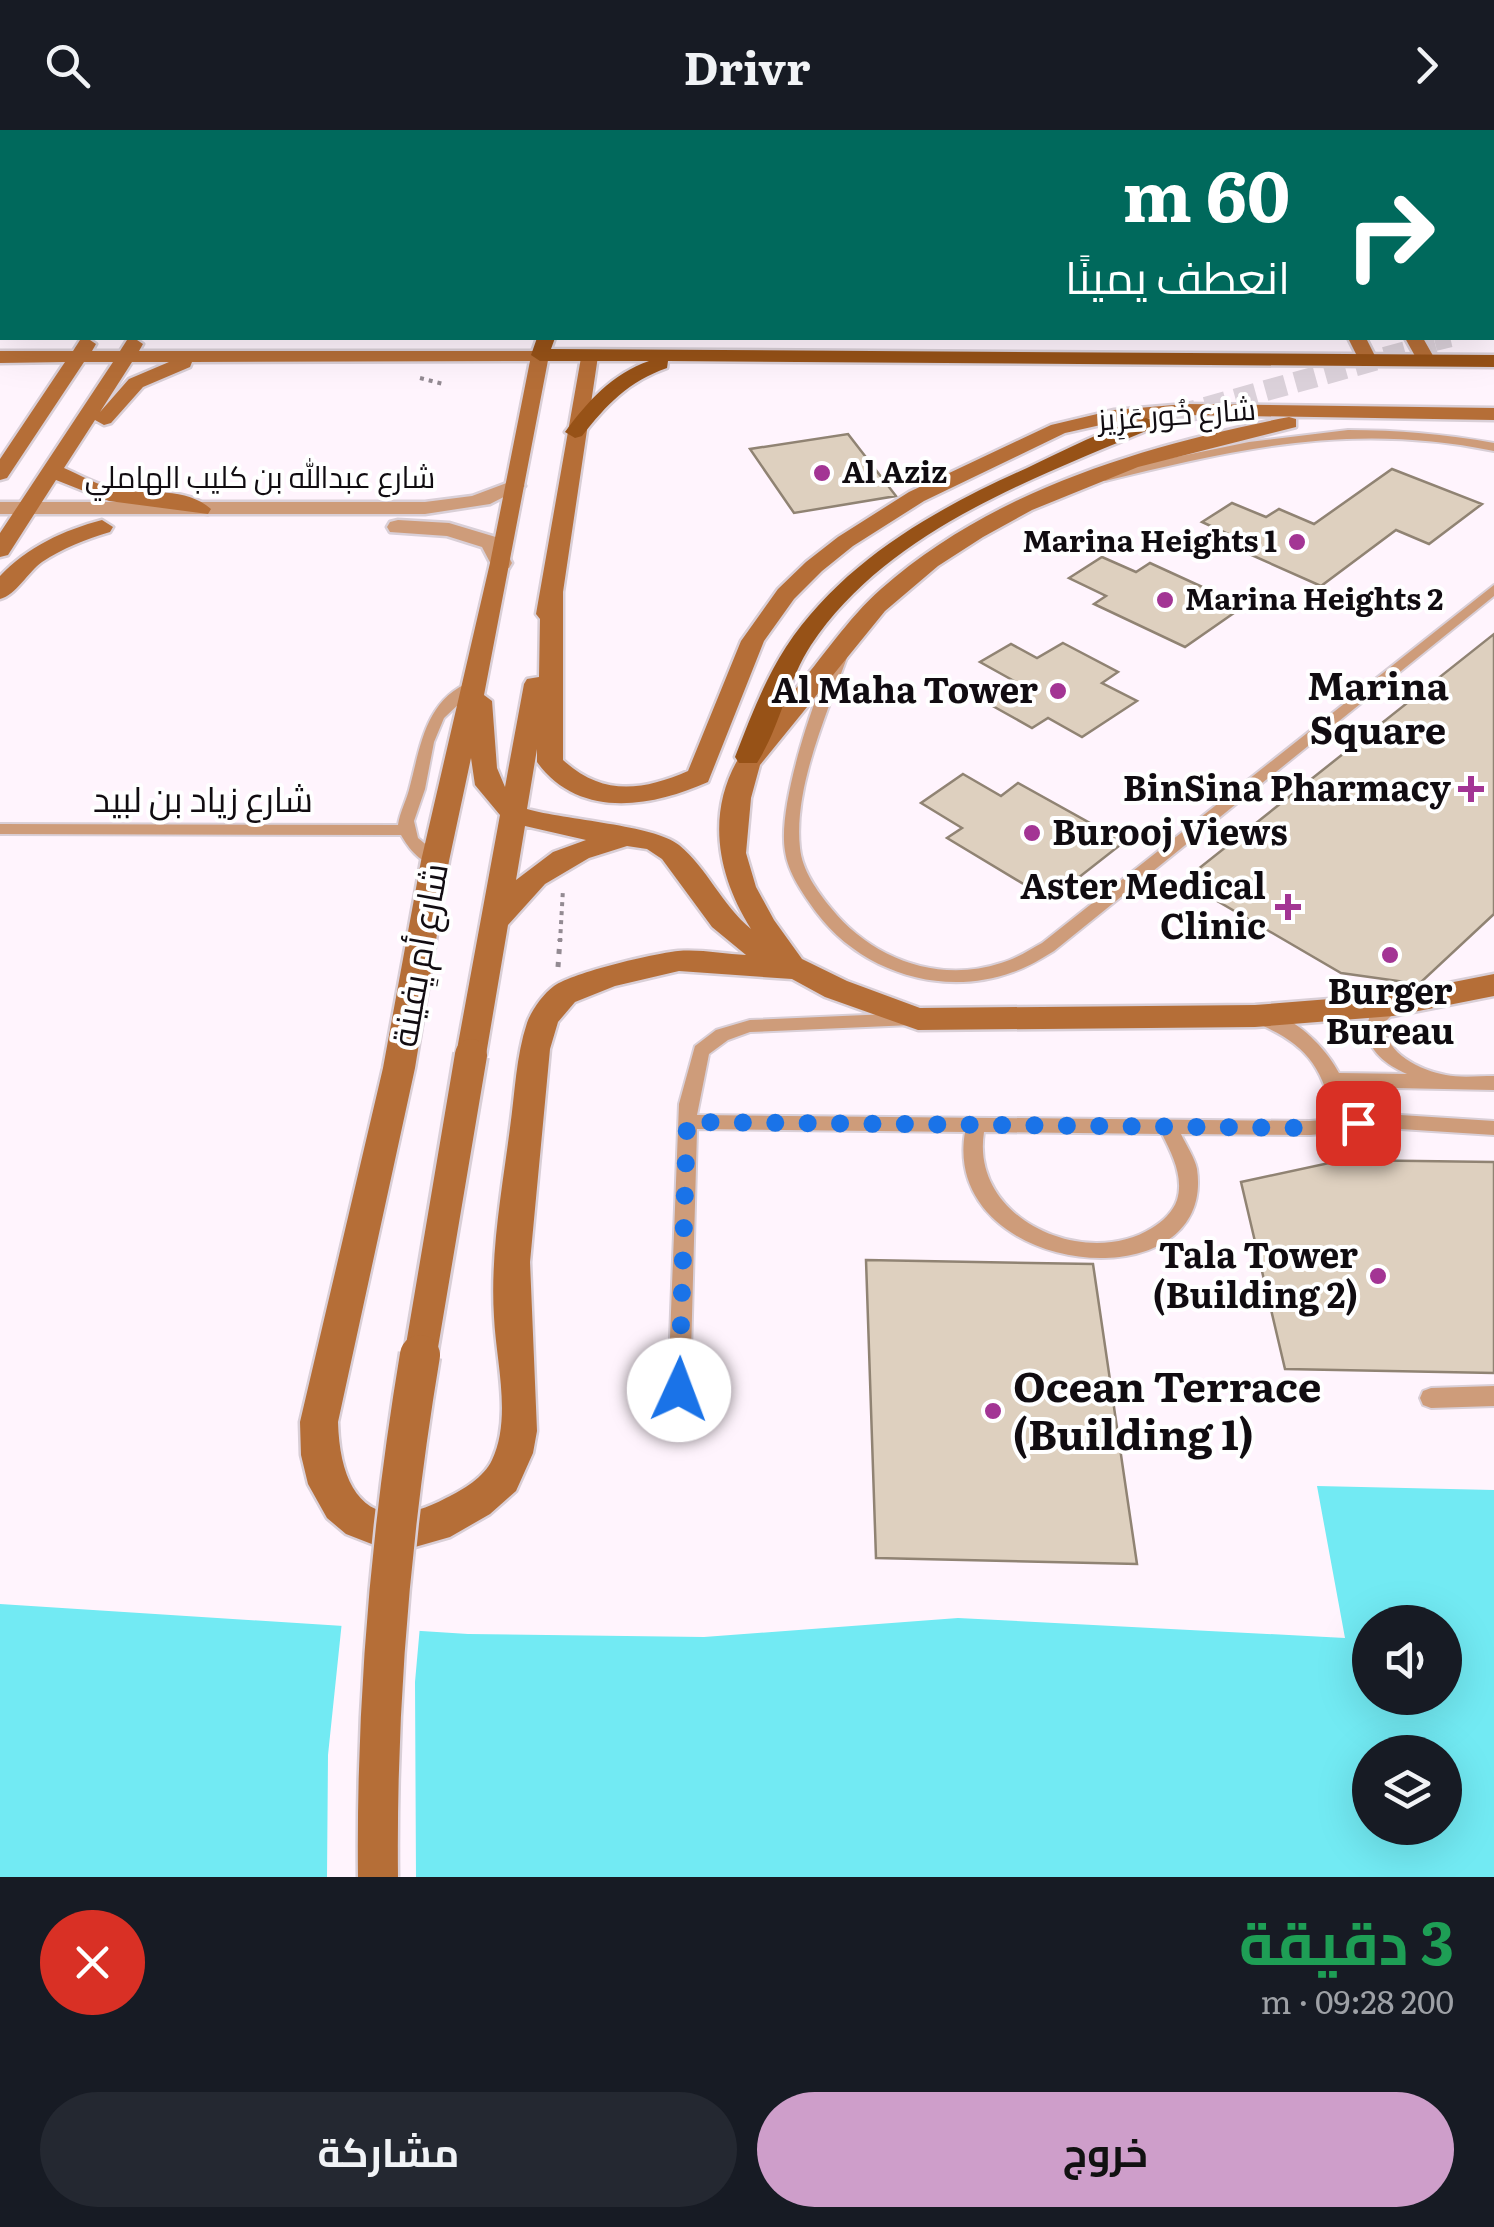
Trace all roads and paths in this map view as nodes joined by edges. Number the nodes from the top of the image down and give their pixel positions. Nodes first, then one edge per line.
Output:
1 (91, 340) edge
2 (137, 340) edge
3 (1359, 340) edge
4 (1415, 340) edge
5 (543, 346) edge
6 (592, 347) edge
7 (0, 357) edge
8 (78, 357) junction
9 (125, 357) junction
10 (215, 357) junction
11 (436, 357) junction
12 (693, 357) junction
13 (1427, 361) junction
14 (1494, 361) edge
15 (1369, 362) junction
16 (0, 367) edge
17 (55, 392) junction
18 (1366, 411) junction
19 (531, 412) junction
20 (1494, 414) edge
21 (1146, 424) tunnel mouth
22 (30, 428) junction
23 (574, 432) junction
24 (78, 433) junction
25 (0, 445) edge
26 (1494, 447) edge
27 (52, 470) junction
28 (0, 474) edge
29 (1079, 484) junction
30 (516, 486) junction
31 (0, 508) edge
32 (28, 509) junction
33 (200, 509) junction
34 (404, 518) junction
35 (102, 527) junction
36 (7, 529) edge
37 (0, 550) edge
38 (501, 563) junction
39 (1494, 589) edge
40 (0, 592) edge
41 (552, 594) junction
42 (844, 644) junction
43 (472, 685) junction
44 (748, 756) junction
45 (514, 814) junction
46 (0, 829) edge
47 (406, 830) junction
48 (654, 842) junction
49 (436, 860) junction
50 (552, 863) junction
51 (494, 925) junction
52 (794, 969) junction
53 (1494, 985) edge
54 (564, 994) junction
55 (1393, 1004) junction
56 (1255, 1016) junction
57 (918, 1019) junction
58 (1336, 1080) junction
59 (1494, 1083) edge
60 (1450, 1084) junction
61 (687, 1122) junction
62 (1345, 1124) junction
63 (976, 1125) junction
64 (1168, 1126) junction
65 (1494, 1128) edge
66 (679, 1390) dead end
67 (1494, 1396) edge
68 (1431, 1398) dead end
69 (378, 1877) edge

1 - 8 main road
2 - 9 main road
3 - 15 main road
4 - 13 main road
5 - 6 main road
5 - 11 main road
5 - 19 main road, شارع أم يِفينة
6 - 12 main road
6 - 23 main road, شارع أم يِفينة
7 - 8 main road
8 - 9 main road
8 - 17 main road
9 - 10 main road
9 - 24 main road
10 - 11 main road
10 - 24 main road
11 - 19 main road
12 - 15 main road
12 - 23 main road
13 - 14 main road
13 - 15 main road
16 - 17 main road
17 - 22 main road
18 - 20 main road, شارع خُور عَزِيز
18 - 29 main road
18 - 41 main road, شارع خُور عَزِيز
19 - 30 main road, شارع أم يِفينة
21 - 44 main road
22 - 25 main road
22 - 28 main road
23 - 41 main road, شارع أم يِفينة
24 - 27 main road
26 - 29 lane
27 - 32 main road
27 - 33 main road
29 - 42 main road
30 - 34 street, شارع عبدالله بن كليب الهاملي
30 - 38 main road, شارع أم يِفينة
31 - 32 street, شارع عبدالله بن كليب الهاملي
32 - 33 street, شارع عبدالله بن كليب الهاملي
32 - 36 main road
33 - 34 street, شارع عبدالله بن كليب الهاملي
34 - 35 street, شارع عبدالله بن كليب الهاملي
34 - 38 street, شارع عبدالله بن كليب الهاملي
35 - 36 street, شارع عبدالله بن كليب الهاملي
35 - 40 main road
36 - 37 main road
38 - 43 main road, شارع أم يِفينة
39 - 42 lane
41 - 45 main road, شارع أم يِفينة
42 - 44 main road
43 - 45 main road
43 - 47 lane
43 - 49 main road, شارع أم يِفينة
44 - 52 main road
45 - 48 main road
45 - 51 main road, شارع أم يِفينة
46 - 47 lane, شارع زياد بن لبيد
47 - 49 lane
48 - 50 main road
48 - 52 main road
49 - 54 main road, شارع أم يِفينة
50 - 51 main road
50 - 54 path
51 - 69 main road, شارع أم يِفينة, bridge
52 - 54 main road
52 - 57 main road
53 - 55 main road
55 - 56 main road
55 - 60 lane
56 - 57 main road
56 - 58 lane
57 - 61 lane
58 - 60 lane
58 - 62 lane
59 - 60 lane
61 - 63 lane
61 - 66 lane
62 - 64 lane
62 - 65 lane
63 - 64 lane
63 - 64 lane
67 - 68 lane

